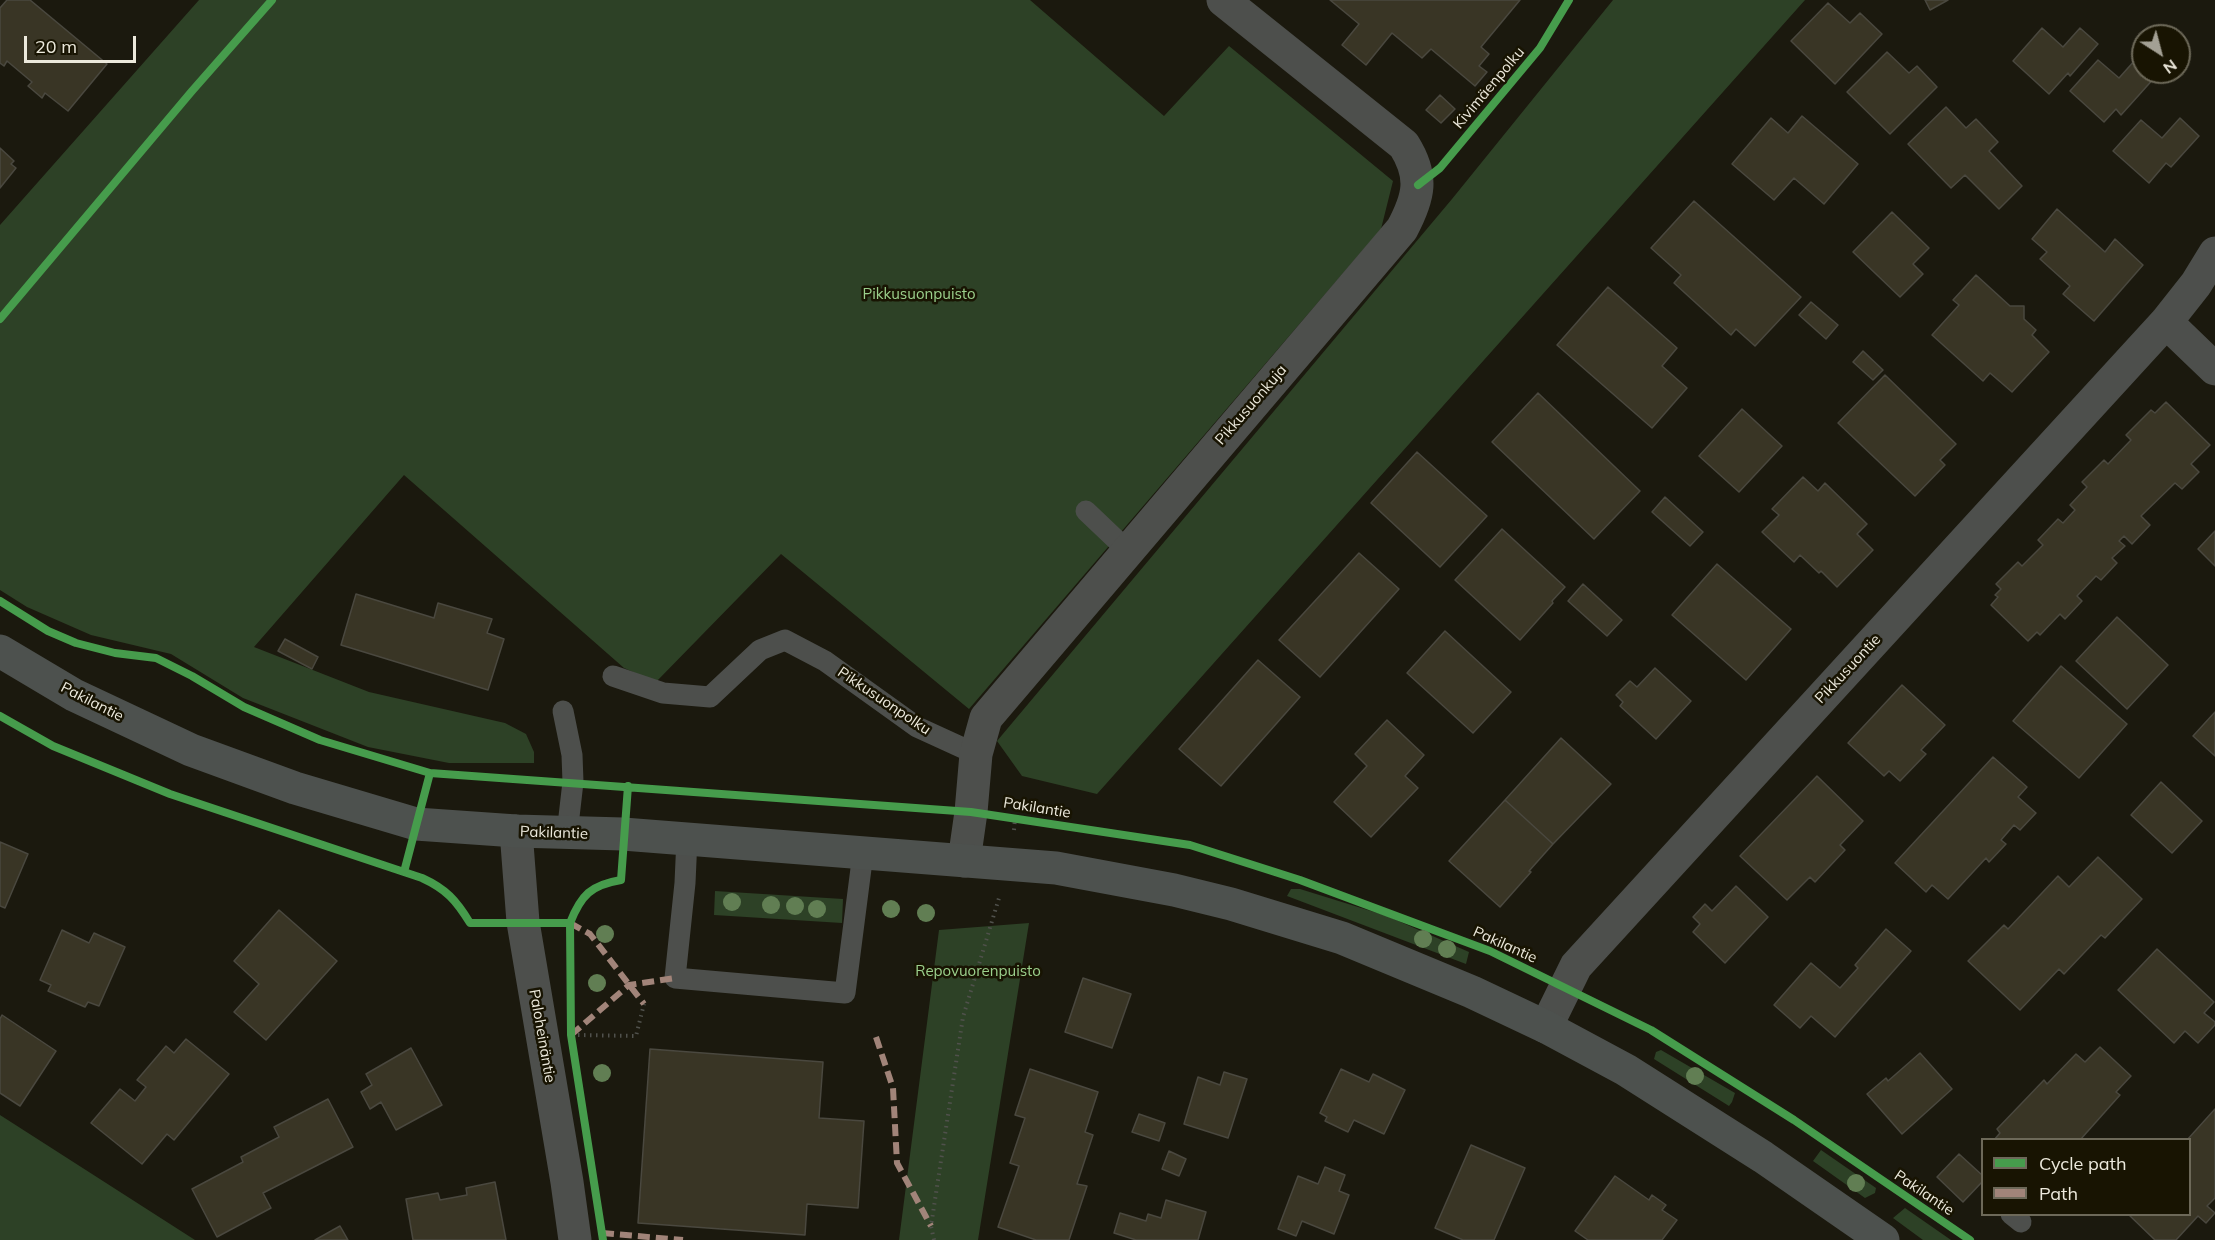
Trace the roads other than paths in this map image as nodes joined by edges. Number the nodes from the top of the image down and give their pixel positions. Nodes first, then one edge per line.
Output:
1 (1223, 0) edge
2 (2215, 253) edge
3 (2166, 322) junction
4 (2215, 369) edge
5 (1086, 511) dead end
6 (1127, 550) junction
7 (0, 651) edge
8 (613, 676) dead end
9 (563, 711) dead end
10 (976, 754) junction
11 (516, 831) junction
12 (567, 834) junction
13 (687, 838) junction
14 (863, 853) junction
15 (964, 861) junction
16 (1546, 1027) junction
17 (575, 1240) edge
18 (1883, 1240) edge

1 - 6 street, Pikkusuonkuja
2 - 3 street, Pikkusuontie
3 - 4 street
3 - 16 street, Pikkusuontie
5 - 6 lane
6 - 10 street, Pikkusuonkuja
7 - 11 main road, Pakilantie
8 - 10 lane, Pikkusuonpolku
9 - 12 lane
10 - 15 street, Pikkusuonkuja
11 - 12 main road, Pakilantie
11 - 17 street, Paloheinäntie
12 - 13 main road, Pakilantie
13 - 14 main road, Pakilantie
13 - 14 lane
14 - 15 main road, Pakilantie
15 - 16 main road, Pakilantie
16 - 18 main road, Pakilantie

